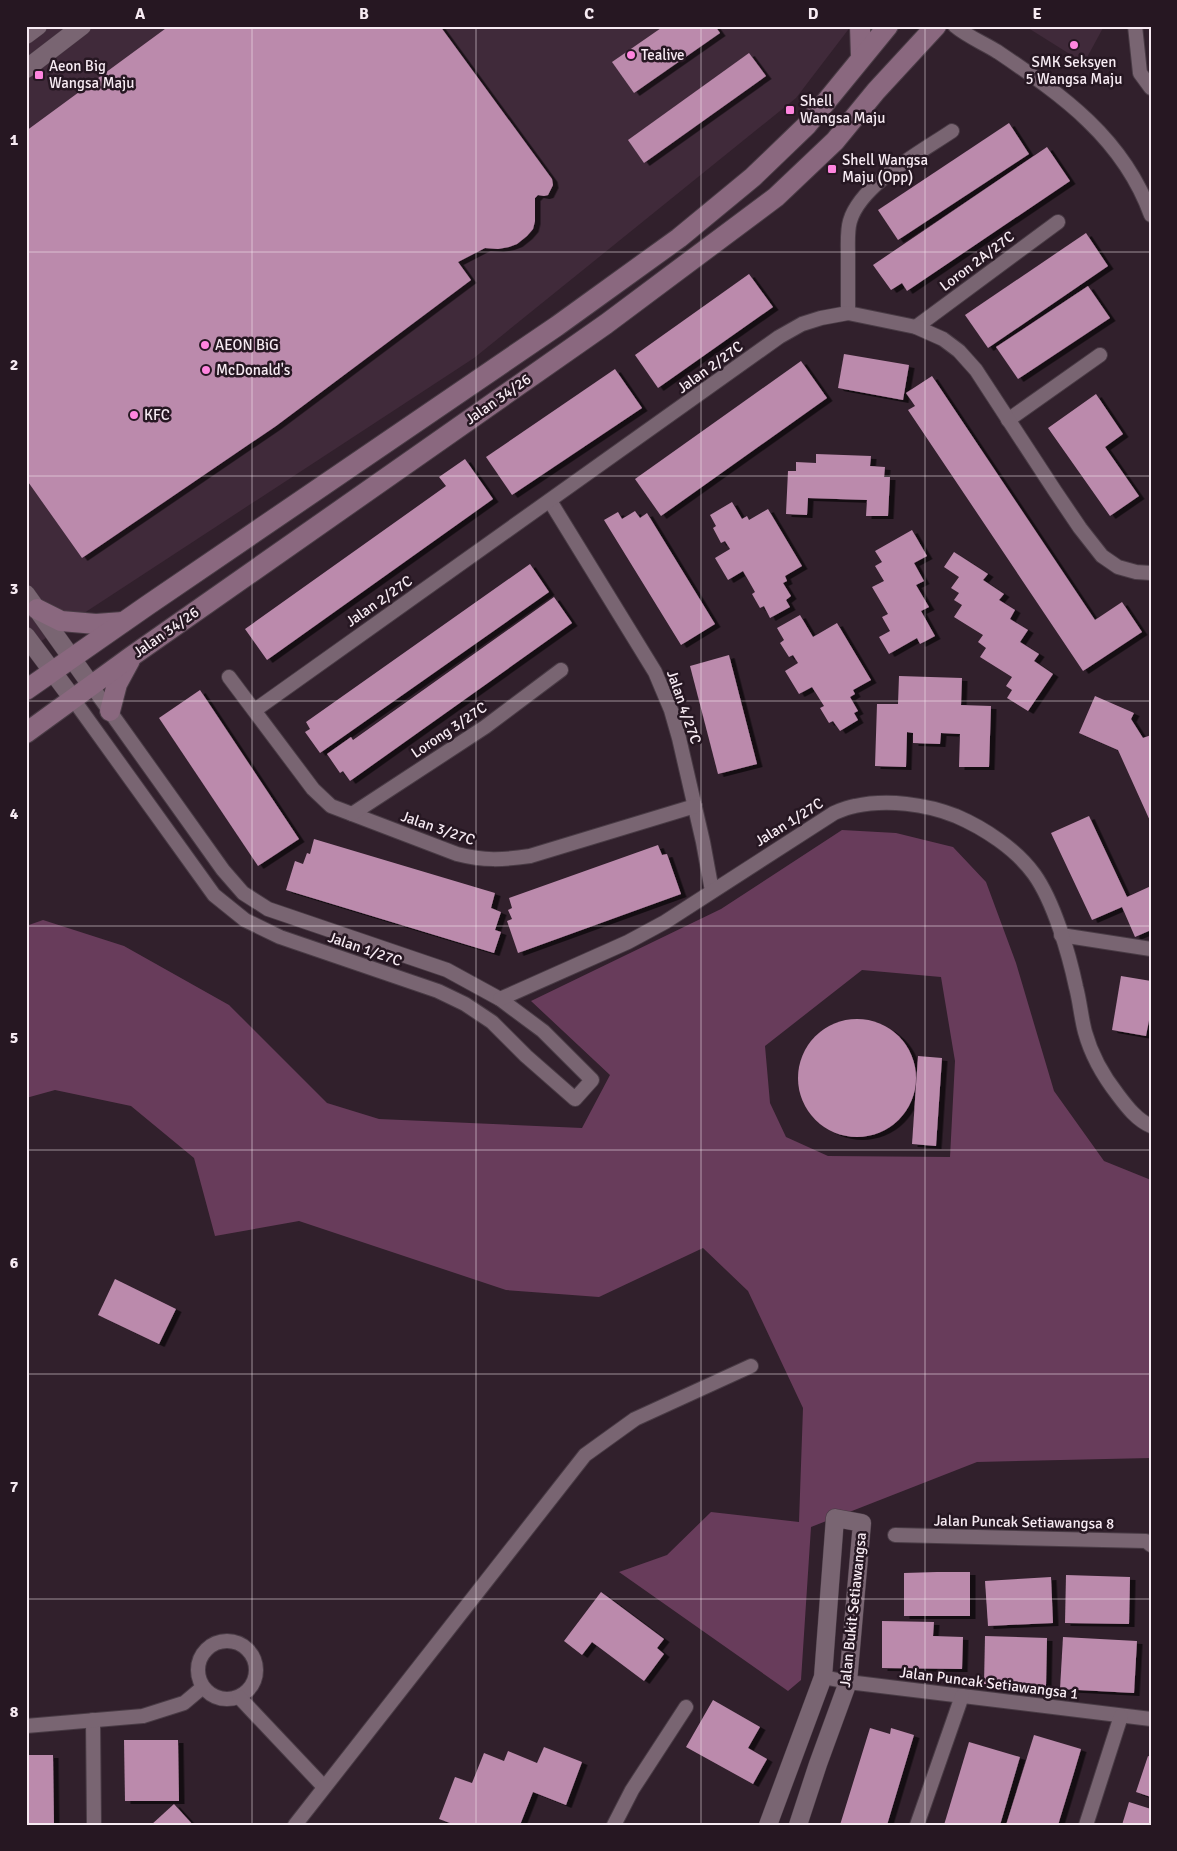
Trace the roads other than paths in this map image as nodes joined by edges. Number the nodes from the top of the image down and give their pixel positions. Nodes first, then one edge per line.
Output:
1 (38, 26) edge
2 (82, 26) edge
3 (860, 26) edge
4 (888, 26) edge
5 (1135, 26) edge
6 (932, 27) edge
7 (959, 29) edge
8 (26, 35) edge
9 (861, 57) junction
10 (26, 69) edge
11 (1151, 88) edge
12 (952, 131) dead end
13 (1151, 215) edge
14 (1058, 222) dead end
15 (848, 313) junction
16 (916, 327) junction
17 (1100, 355) dead end
18 (1008, 420) junction
19 (550, 501) junction
20 (1151, 573) edge
21 (31, 601) edge
22 (125, 621) junction
23 (26, 636) edge
24 (132, 656) junction
25 (72, 658) junction
26 (561, 670) dead end
27 (53, 671) junction
28 (229, 677) dead end
29 (91, 685) junction
30 (26, 690) edge
31 (73, 699) junction
32 (255, 710) junction
33 (110, 711) junction
34 (26, 733) edge
35 (695, 806) junction
36 (352, 814) junction
37 (712, 891) junction
38 (1061, 935) junction
39 (1151, 949) edge
40 (500, 999) junction
41 (1151, 1126) edge
42 (751, 1366) dead end
43 (895, 1535) dead end
44 (1151, 1545) edge
45 (823, 1678) junction
46 (848, 1682) junction
47 (203, 1687) junction
48 (962, 1696) junction
49 (239, 1697) junction
50 (686, 1707) dead end
51 (1121, 1716) junction
52 (1151, 1719) edge
53 (94, 1720) junction
54 (26, 1726) edge
55 (324, 1787) junction
56 (94, 1825) edge
57 (295, 1825) edge
58 (614, 1825) edge
59 (768, 1825) edge
60 (798, 1825) edge
61 (918, 1825) edge
62 (1086, 1825) edge

1 - 8 street
2 - 10 street
3 - 9 main road
4 - 9 main road, Jalan 34/26
5 - 11 street
6 - 7 street
6 - 24 main road, Jalan 34/26
7 - 13 street
9 - 22 main road, Jalan 34/26
12 - 15 street
14 - 16 street, Loron 2A/27C
15 - 16 street, Jalan 2/27C
15 - 19 street, Jalan 2/27C
16 - 18 street, Jalan 2/27C
17 - 18 street
18 - 20 street, Jalan 2/27C
19 - 32 street, Jalan 2/27C
19 - 35 street, Jalan 4/27C
21 - 22 main road
21 - 25 street
22 - 25 main road, Jalan 34/26
23 - 27 street
24 - 29 main road, Jalan 34/26
24 - 33 main road
25 - 27 main road, Jalan 34/26
25 - 29 street
26 - 36 street, Lorong 3/27C
27 - 30 main road, Jalan 34/26
27 - 31 street
28 - 32 street, Jalan 3/27C
29 - 31 main road, Jalan 34/26
29 - 33 street, Jalan 1/27C
31 - 34 main road, Jalan 34/26
31 - 40 street, Jalan 1/27C
32 - 36 street, Jalan 3/27C
33 - 40 street, Jalan 1/27C
35 - 36 street, Jalan 3/27C
35 - 37 street, Jalan 4/27C
37 - 38 street, Jalan 1/27C
37 - 40 street, Jalan 1/27C
38 - 39 street
38 - 41 street, Jalan 1/27C
42 - 55 street
43 - 44 street, Jalan Puncak Setiawangsa 8
45 - 46 street, Jalan Puncak Setiawangsa 1
45 - 46 street, Jalan Bukit Setiawangsa
45 - 59 street, Jalan Bukit Setiawangsa
46 - 48 street, Jalan Puncak Setiawangsa 1
46 - 60 street, Jalan Bukit Setiawangsa
47 - 49 street
47 - 49 street
47 - 53 street
48 - 51 street, Jalan Puncak Setiawangsa 1
48 - 61 street
49 - 55 street
50 - 58 street
51 - 52 street, Jalan Puncak Setiawangsa 1
51 - 62 street
53 - 54 street
53 - 56 street
55 - 57 street

